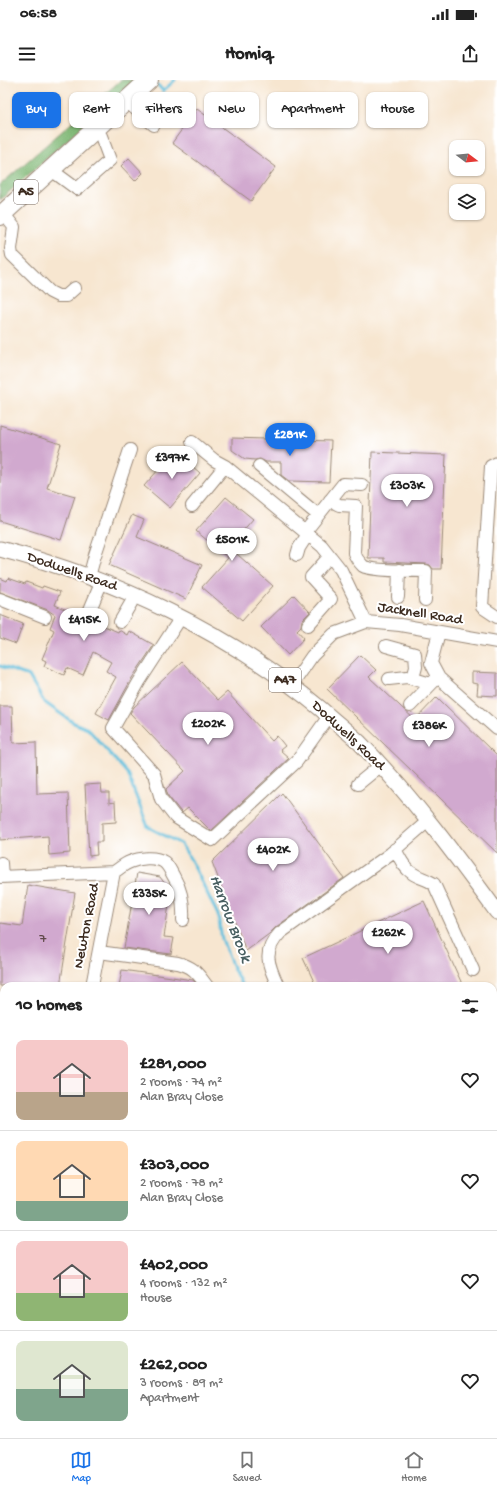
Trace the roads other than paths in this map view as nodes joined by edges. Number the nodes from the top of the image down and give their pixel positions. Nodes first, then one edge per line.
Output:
1 (149, 80) edge
2 (126, 101) junction
3 (132, 106) edge
4 (94, 130) junction
5 (52, 169) junction
6 (2, 214) edge
7 (75, 288) dead end
8 (192, 442) dead end
9 (130, 450) dead end
10 (497, 463) edge
11 (225, 466) junction
12 (259, 466) dead end
13 (362, 486) dead end
14 (330, 500) junction
15 (192, 506) dead end
16 (318, 515) junction
17 (306, 533) junction
18 (0, 549) edge
19 (297, 555) dead end
20 (330, 556) junction
21 (399, 570) junction
22 (96, 579) junction
23 (134, 595) junction
24 (398, 597) dead end
25 (0, 599) edge
26 (425, 600) dead end
27 (89, 612) dead end
28 (45, 617) dead end
29 (180, 617) junction
30 (497, 617) edge
31 (120, 622) dead end
32 (366, 622) junction
33 (308, 625) dead end
34 (439, 632) junction
35 (497, 642) edge
36 (386, 646) dead end
37 (412, 678) junction
38 (389, 679) dead end
39 (435, 681) junction
40 (292, 685) junction
41 (410, 706) dead end
42 (329, 716) junction
43 (497, 729) edge
44 (380, 766) junction
45 (358, 784) dead end
46 (428, 821) junction
47 (395, 849) junction
48 (1, 864) edge
49 (114, 872) junction
50 (1, 877) edge
51 (497, 912) edge
52 (183, 920) dead end
53 (99, 952) junction
54 (473, 970) dead end
55 (93, 982) edge
56 (204, 982) edge
57 (276, 982) edge

1 - 2 highway, A5
2 - 3 street
2 - 4 highway, A5
4 - 5 highway, A5
4 - 5 street
5 - 6 highway, A5
6 - 7 street
8 - 11 street
9 - 22 street
10 - 30 street
11 - 15 street
11 - 17 street
12 - 16 street
13 - 14 street
14 - 16 street
14 - 21 street
16 - 17 street
17 - 19 street
17 - 20 street
18 - 22 main road, Dodwells Road / A47
20 - 32 street
20 - 33 street
21 - 24 street
21 - 26 street
22 - 23 main road, Dodwells Road / A47
22 - 27 street
23 - 29 main road, Dodwells Road / A47
23 - 31 street
25 - 28 street
29 - 40 main road, Dodwells Road / A47
29 - 42 street
32 - 34 street, Jacknell Road
32 - 40 street, Jacknell Road
34 - 35 street, Jacknell Road
34 - 39 street
36 - 37 street
37 - 38 street
37 - 39 street
39 - 41 street
39 - 43 street
40 - 42 main road, Dodwells Road / A47
42 - 44 main road, Dodwells Road / A47
44 - 45 street
44 - 46 main road, Dodwells Road / A47
46 - 47 street
46 - 51 main road, Dodwells Road / A47
47 - 54 street
47 - 57 street
48 - 50 street
49 - 50 street
49 - 52 street
49 - 53 street, Newton Road
53 - 55 street, Newton Road
53 - 56 street

